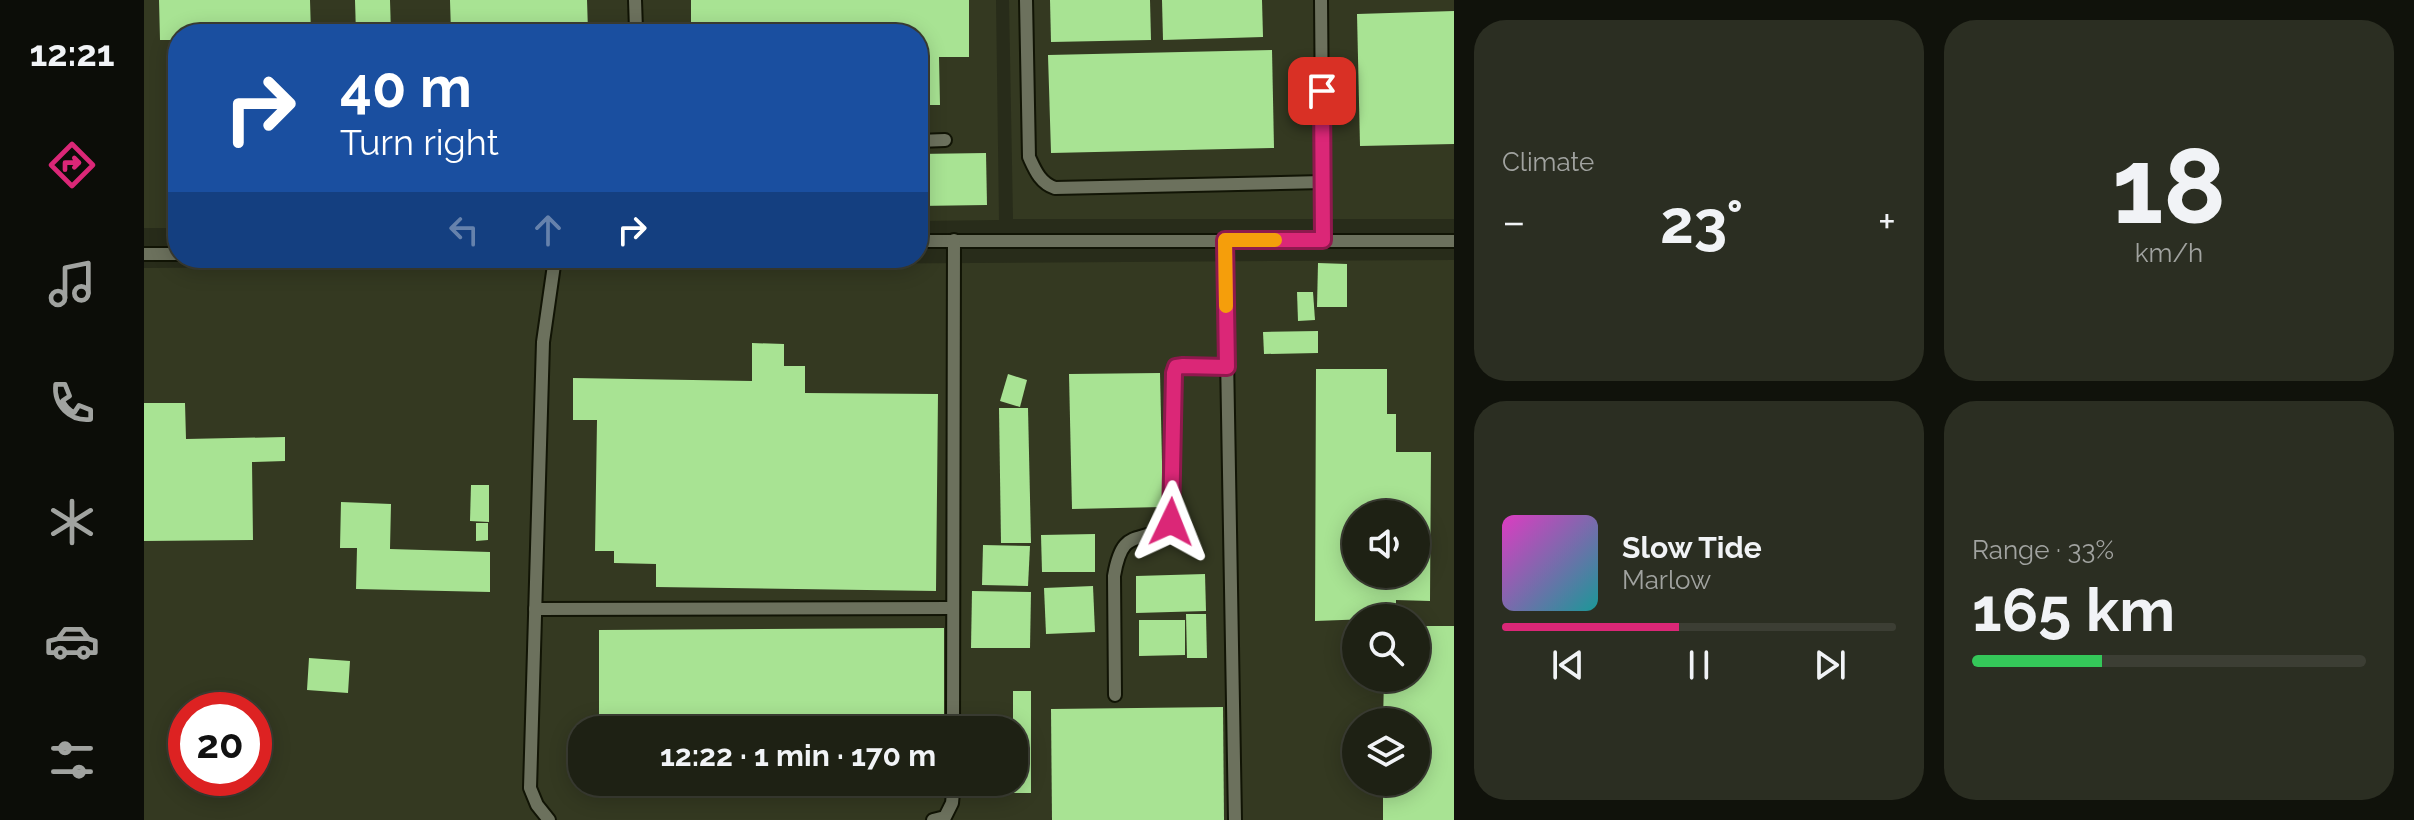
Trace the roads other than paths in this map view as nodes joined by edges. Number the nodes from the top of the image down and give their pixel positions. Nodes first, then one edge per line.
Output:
1 (635, 0) edge
2 (1026, 0) edge
3 (1321, 0) edge
4 (636, 24) edge
5 (945, 140) dead end
6 (928, 141) edge
7 (1323, 182) junction
8 (954, 240) junction
9 (1225, 240) junction
10 (1323, 240) junction
11 (928, 241) edge
12 (1454, 241) edge
13 (144, 254) edge
14 (168, 254) edge
15 (554, 268) edge
16 (1227, 367) junction
17 (952, 608) junction
18 (535, 609) junction
19 (1115, 695) dead end
20 (953, 716) edge
21 (953, 796) edge
22 (549, 820) edge
23 (933, 820) edge
24 (1235, 820) edge

1 - 4 lane
2 - 7 lane
3 - 7 lane
5 - 6 lane
7 - 10 lane
8 - 9 lane
8 - 11 lane
8 - 17 lane
9 - 10 lane
9 - 16 lane
10 - 12 lane
13 - 14 lane
15 - 18 lane
16 - 19 lane
16 - 24 lane
17 - 18 lane
17 - 20 lane
18 - 22 lane
21 - 23 lane

